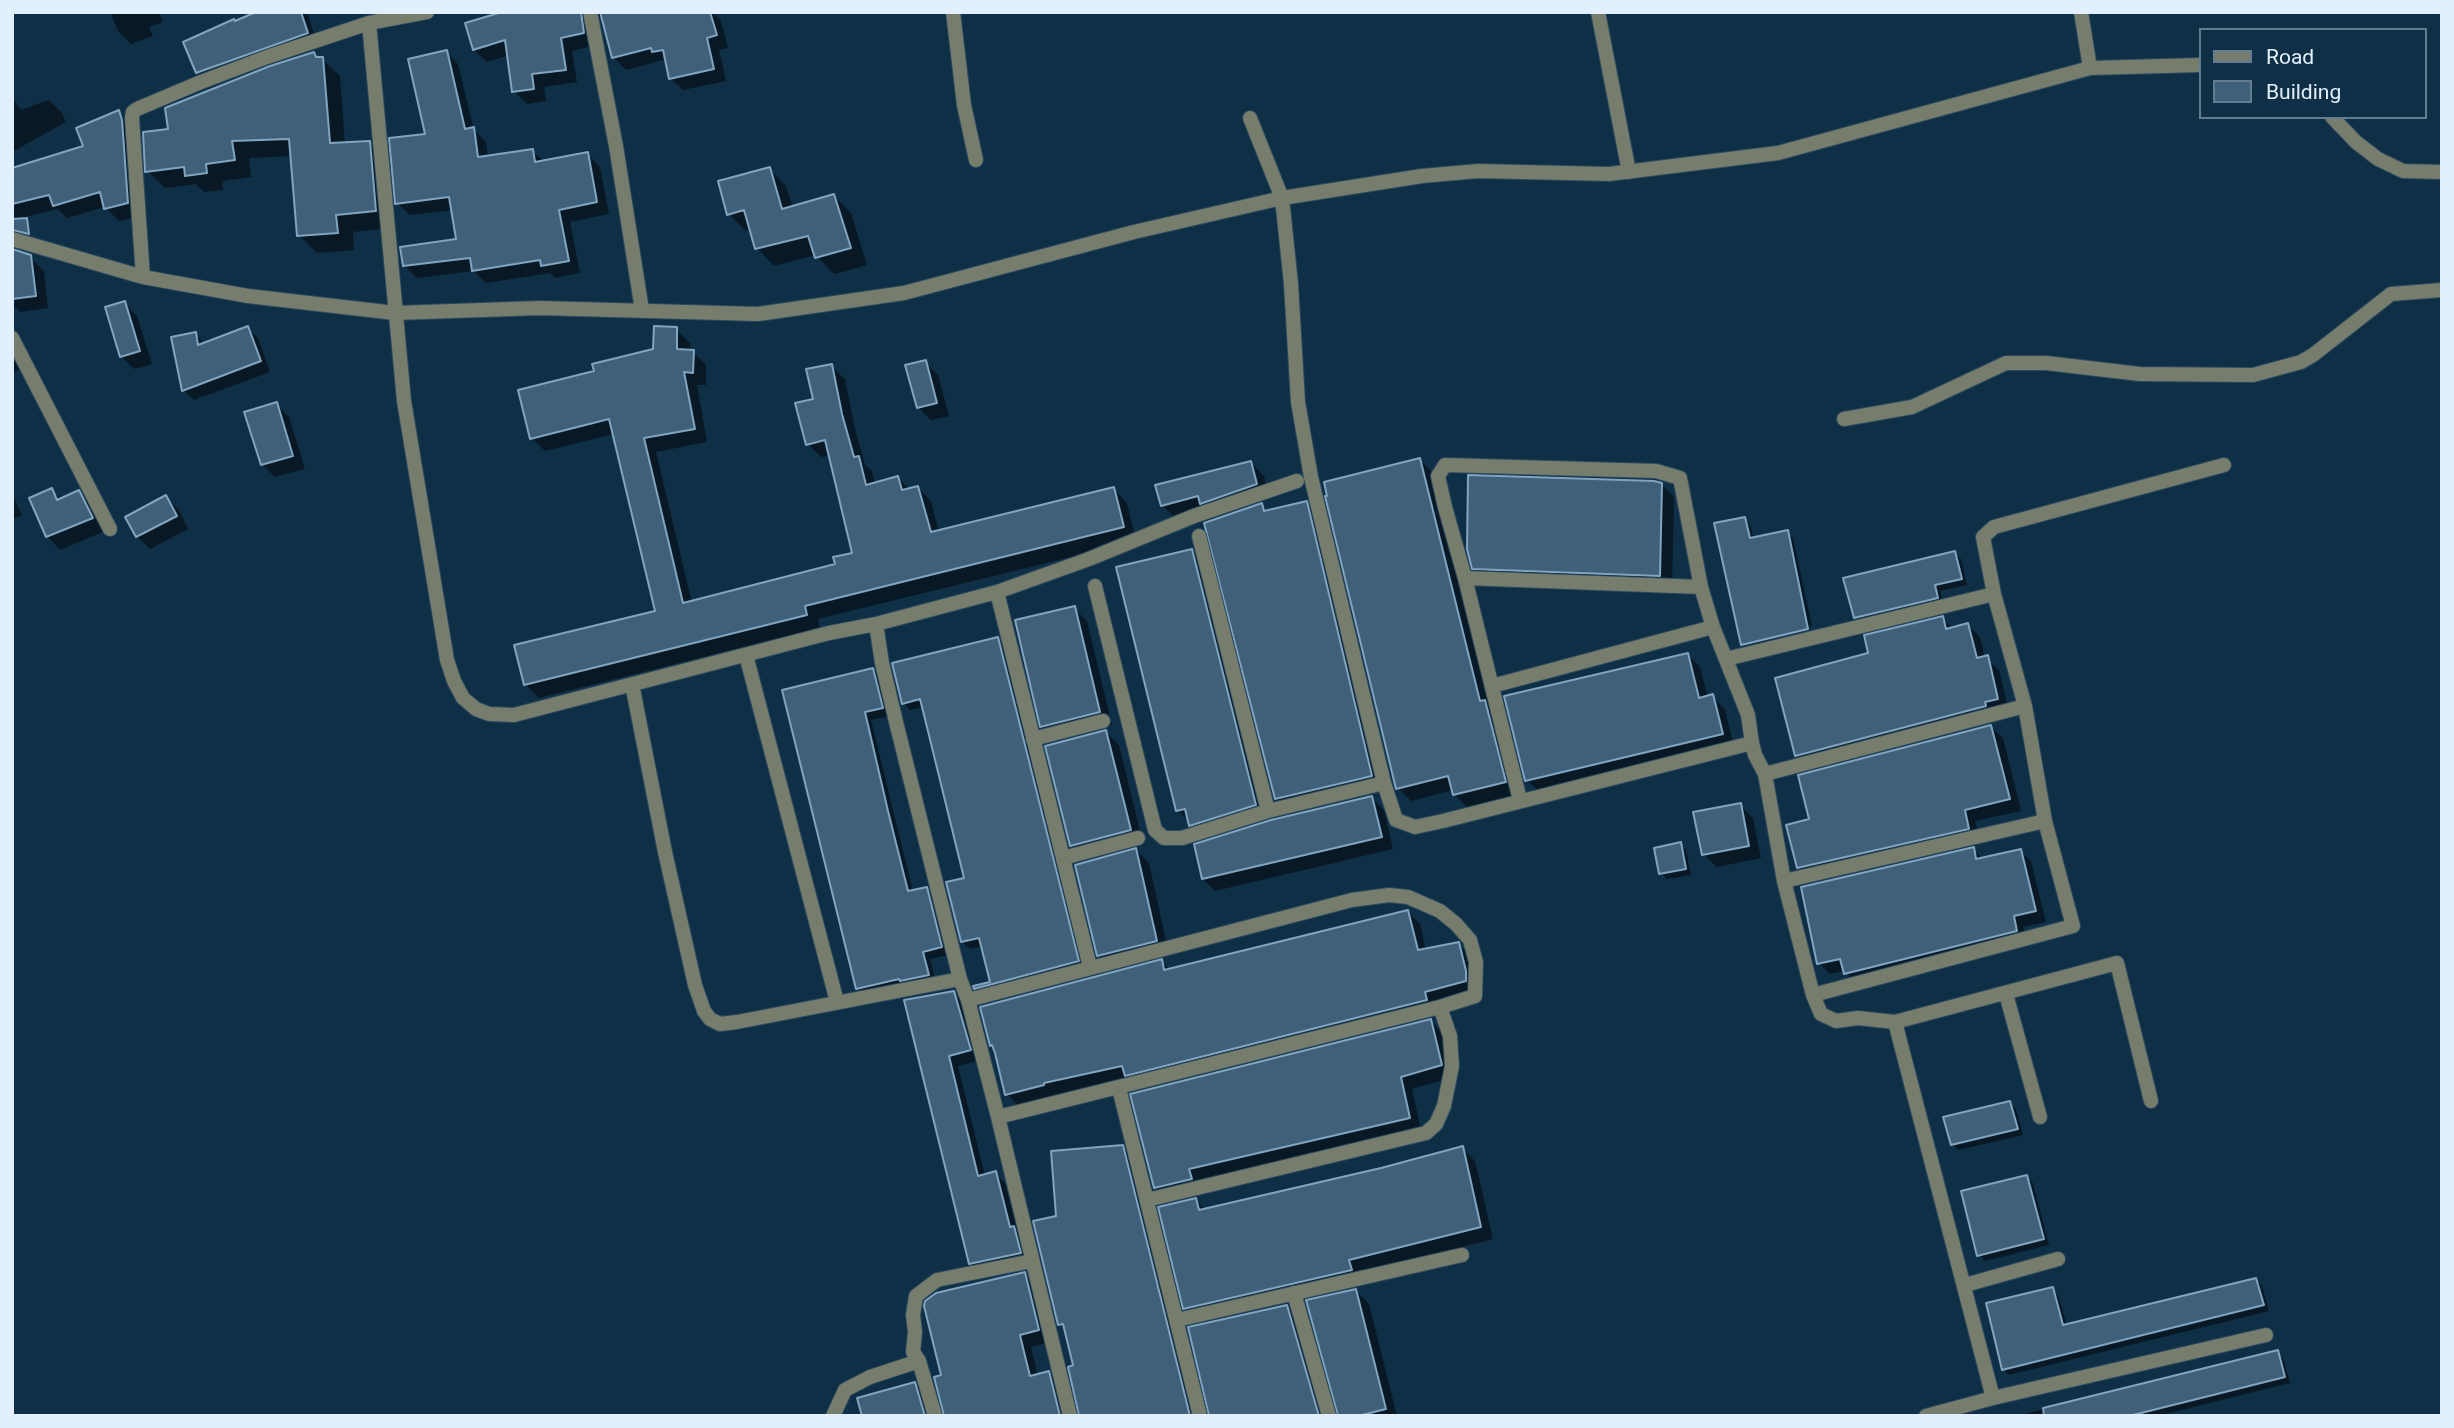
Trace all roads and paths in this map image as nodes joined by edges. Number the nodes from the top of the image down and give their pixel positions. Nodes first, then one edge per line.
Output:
1 (427, 12) edge
2 (590, 12) edge
3 (953, 12) edge
4 (1598, 12) edge
5 (2081, 12) edge
6 (369, 23) junction
7 (2198, 65) edge
8 (2090, 68) junction
9 (1250, 118) dead end
10 (2334, 119) edge
11 (976, 160) dead end
12 (1629, 172) junction
13 (2442, 172) edge
14 (1282, 198) junction
15 (12, 239) edge
16 (143, 277) junction
17 (2442, 290) edge
18 (642, 310) junction
19 (395, 313) junction
20 (12, 338) edge
21 (1844, 419) dead end
22 (2224, 465) dead end
23 (1297, 481) dead end
24 (110, 529) dead end
25 (1199, 536) dead end
26 (1465, 578) junction
27 (1095, 586) dead end
28 (1701, 587) junction
29 (997, 592) junction
30 (1994, 594) junction
31 (876, 624) junction
32 (1713, 627) junction
33 (746, 654) junction
34 (1726, 659) junction
35 (632, 684) junction
36 (1492, 686) junction
37 (2025, 706) junction
38 (1103, 721) dead end
39 (1033, 739) junction
40 (1752, 743) junction
41 (1765, 774) junction
42 (1384, 783) junction
43 (1520, 800) junction
44 (1269, 811) junction
45 (2045, 821) junction
46 (1138, 838) dead end
47 (1063, 858) junction
48 (1784, 881) junction
49 (1090, 967) junction
50 (960, 979) junction
51 (2006, 994) junction
52 (1813, 995) junction
53 (968, 1000) junction
54 (837, 1002) junction
55 (1440, 1007) junction
56 (1895, 1022) junction
57 (1119, 1088) junction
58 (2151, 1101) dead end
59 (2040, 1116) dead end
60 (998, 1117) junction
61 (1147, 1200) junction
62 (1462, 1255) dead end
63 (2058, 1259) dead end
64 (1032, 1261) junction
65 (1965, 1285) junction
66 (1294, 1293) junction
67 (1177, 1320) junction
68 (2266, 1335) dead end
69 (919, 1361) junction
70 (1993, 1398) junction
71 (834, 1416) edge
72 (935, 1416) edge
73 (1070, 1416) edge
74 (1200, 1416) edge
75 (1329, 1416) edge
76 (1926, 1416) edge

1 - 6 street
2 - 18 street
3 - 11 street
4 - 12 street
5 - 8 street
6 - 16 street
6 - 19 street
7 - 8 street
8 - 12 street
9 - 14 street
10 - 13 street
12 - 14 street
14 - 18 street
14 - 42 street
15 - 16 street
16 - 19 street
17 - 21 street
18 - 19 street
19 - 35 street
20 - 24 street
22 - 30 street
23 - 29 street
25 - 44 street
26 - 28 street
26 - 28 street
26 - 36 street
27 - 44 street
28 - 32 street
29 - 31 street
29 - 39 street
30 - 34 street
30 - 37 street
31 - 33 street
31 - 50 street
32 - 34 street
32 - 36 street
33 - 35 street
33 - 54 street
34 - 40 street
35 - 54 street
36 - 43 street
37 - 41 street
37 - 45 street
38 - 39 street
39 - 47 street
40 - 41 street
40 - 43 street
41 - 48 street
42 - 43 street
42 - 44 street
45 - 48 street
45 - 52 street
46 - 47 street
47 - 49 street
48 - 52 street
49 - 53 street
49 - 55 street
50 - 53 street
50 - 54 street
51 - 56 street
51 - 58 street
51 - 59 street
52 - 56 street
53 - 60 street
55 - 57 street
55 - 61 street
56 - 65 street
57 - 60 street
57 - 61 street
60 - 64 street
61 - 67 street
62 - 66 street
63 - 65 street
64 - 69 street
64 - 73 street
65 - 70 street
66 - 67 street
66 - 75 street
67 - 74 street
68 - 70 street
69 - 71 street
69 - 72 street
70 - 76 street

